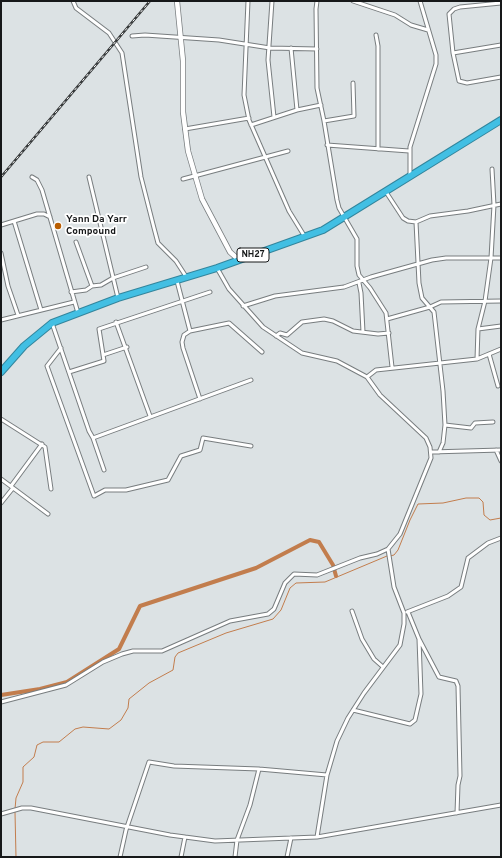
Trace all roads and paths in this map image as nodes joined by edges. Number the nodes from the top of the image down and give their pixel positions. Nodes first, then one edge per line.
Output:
1 (73, 1) edge
2 (176, 1) edge
3 (248, 1) edge
4 (272, 1) edge
5 (318, 1) edge
6 (353, 1) edge
7 (420, 1) edge
8 (488, 3) edge
9 (501, 3) edge
10 (428, 30) junction
11 (376, 35) dead end
12 (132, 36) dead end
13 (181, 37) junction
14 (246, 42) junction
15 (501, 45) edge
16 (270, 48) junction
17 (291, 48) junction
18 (316, 49) junction
19 (453, 54) junction
20 (501, 77) edge
21 (353, 83) dead end
22 (321, 105) junction
23 (297, 110) junction
24 (274, 117) junction
25 (248, 118) junction
26 (501, 120) edge
27 (324, 121) junction
28 (251, 125) junction
29 (184, 129) junction
30 (327, 145) junction
31 (378, 149) junction
32 (288, 151) dead end
33 (409, 151) junction
34 (265, 158) junction
35 (492, 169) dead end
36 (195, 175) junction
37 (32, 177) dead end
38 (88, 177) dead end
39 (410, 177) junction
40 (183, 179) dead end
41 (386, 192) junction
42 (501, 204) edge
43 (494, 205) junction
44 (50, 217) junction
45 (344, 218) junction
46 (14, 221) junction
47 (416, 222) junction
48 (1, 225) edge
49 (305, 237) junction
50 (76, 242) dead end
51 (1, 253) edge
52 (491, 258) junction
53 (501, 258) edge
54 (239, 260) junction
55 (418, 264) junction
56 (146, 267) dead end
57 (217, 268) junction
58 (113, 278) junction
59 (187, 278) junction
60 (363, 280) junction
61 (177, 281) junction
62 (359, 283) junction
63 (92, 286) junction
64 (71, 292) junction
65 (210, 292) dead end
66 (118, 298) junction
67 (182, 300) junction
68 (501, 301) edge
69 (74, 302) junction
70 (485, 302) junction
71 (243, 306) junction
72 (430, 307) junction
73 (41, 310) junction
74 (78, 313) junction
75 (18, 315) junction
76 (387, 319) junction
77 (1, 320) edge
78 (52, 322) junction
79 (116, 322) junction
80 (501, 326) edge
81 (478, 329) junction
82 (190, 331) junction
83 (364, 332) junction
84 (389, 333) junction
85 (276, 336) junction
86 (127, 347) junction
87 (61, 348) junction
88 (501, 349) edge
89 (262, 352) dead end
90 (489, 354) junction
91 (103, 355) junction
92 (477, 358) junction
93 (438, 362) junction
94 (392, 367) junction
95 (1, 372) edge
96 (69, 372) junction
97 (367, 377) junction
98 (251, 380) dead end
99 (498, 386) dead end
100 (200, 399) junction
101 (150, 416) junction
102 (1, 419) edge
103 (493, 422) dead end
104 (445, 425) junction
105 (93, 438) junction
106 (42, 444) junction
107 (251, 446) dead end
108 (496, 450) junction
109 (501, 450) edge
110 (431, 452) junction
111 (439, 452) junction
112 (501, 461) edge
113 (104, 470) dead end
114 (1, 479) edge
115 (12, 487) junction
116 (51, 489) dead end
117 (1, 503) edge
118 (48, 514) dead end
119 (501, 538) edge
120 (388, 549) junction
121 (352, 611) dead end
122 (406, 612) junction
123 (419, 639) junction
124 (383, 667) junction
125 (1, 702) edge
126 (353, 710) junction
127 (259, 769) junction
128 (327, 775) junction
129 (501, 805) edge
130 (457, 813) junction
131 (1, 814) edge
132 (127, 827) junction
133 (185, 837) junction
134 (317, 837) junction
135 (290, 838) junction
136 (237, 840) junction
137 (120, 857) edge
138 (181, 857) edge
139 (235, 857) edge
140 (287, 857) edge

1 - 59 street
2 - 13 street
3 - 14 street
4 - 16 street
5 - 18 street
6 - 10 street
7 - 10 street
8 - 9 street
8 - 19 street
10 - 33 street
11 - 31 street
12 - 13 street
13 - 14 street
13 - 29 street
14 - 16 street
14 - 25 street
15 - 19 street
16 - 17 street
16 - 24 street
17 - 18 street
17 - 23 street
18 - 22 street
19 - 20 street
21 - 27 street
22 - 23 street
22 - 27 street
23 - 24 street
24 - 28 street
25 - 28 street
25 - 29 street
26 - 39 highway, NH27
27 - 30 street
28 - 34 street
29 - 36 street
30 - 31 street
30 - 45 street
31 - 33 street
32 - 34 street
33 - 39 street
34 - 36 street
34 - 49 street
35 - 43 street
36 - 40 street
36 - 54 street
37 - 44 street
38 - 58 street
39 - 41 highway, NH27
41 - 45 highway, NH27
41 - 47 street
42 - 43 street
43 - 47 street
43 - 52 street
44 - 46 street
44 - 64 street
45 - 49 highway, NH27
45 - 60 street
46 - 48 street
46 - 73 street
47 - 55 street
49 - 54 highway, NH27
50 - 63 street
51 - 75 street
52 - 53 street
52 - 55 street
52 - 70 street
54 - 57 highway, NH27
55 - 60 street
55 - 72 street
56 - 58 street
57 - 59 highway, NH27
57 - 71 street
58 - 63 street
58 - 66 street
59 - 61 highway, NH27
60 - 62 street
60 - 76 street
61 - 66 highway, NH27
61 - 67 street
62 - 71 street
62 - 83 street
63 - 64 street
64 - 69 street
65 - 67 street
66 - 74 highway, NH27
67 - 79 street
67 - 82 street
68 - 70 street
69 - 73 street
69 - 74 street
70 - 72 street
70 - 81 street
71 - 85 street
72 - 76 street
72 - 93 street
73 - 75 street
74 - 78 highway, NH27
75 - 77 street
76 - 84 street
78 - 87 street
78 - 95 highway, NH27
79 - 86 street
79 - 91 street
80 - 81 street
81 - 92 street
82 - 89 street
82 - 100 street
83 - 84 street
83 - 85 street
84 - 94 street
85 - 97 street
86 - 91 street
86 - 101 street
87 - 96 street
87 - 107 street
88 - 90 street
90 - 92 street
90 - 99 street
91 - 96 street
92 - 93 street
93 - 94 street
93 - 104 street
94 - 97 street
96 - 105 street
97 - 110 street
98 - 100 street
100 - 101 street
101 - 105 street
102 - 106 street
103 - 104 street
104 - 111 street
105 - 113 street
106 - 115 street
106 - 116 street
108 - 109 street
108 - 111 street
108 - 112 street
110 - 111 street
110 - 120 street
114 - 115 street
115 - 117 street
115 - 118 street
119 - 122 street
120 - 122 street
120 - 125 street
121 - 124 street
122 - 123 street
122 - 124 street
123 - 126 street
123 - 130 street
124 - 126 street
126 - 128 street
127 - 128 street
127 - 132 street
127 - 136 street
128 - 134 street
129 - 130 street
130 - 134 street
131 - 132 street
132 - 133 street
132 - 137 street
133 - 136 street
133 - 138 street
134 - 135 street
135 - 136 street
135 - 140 street
136 - 139 street

